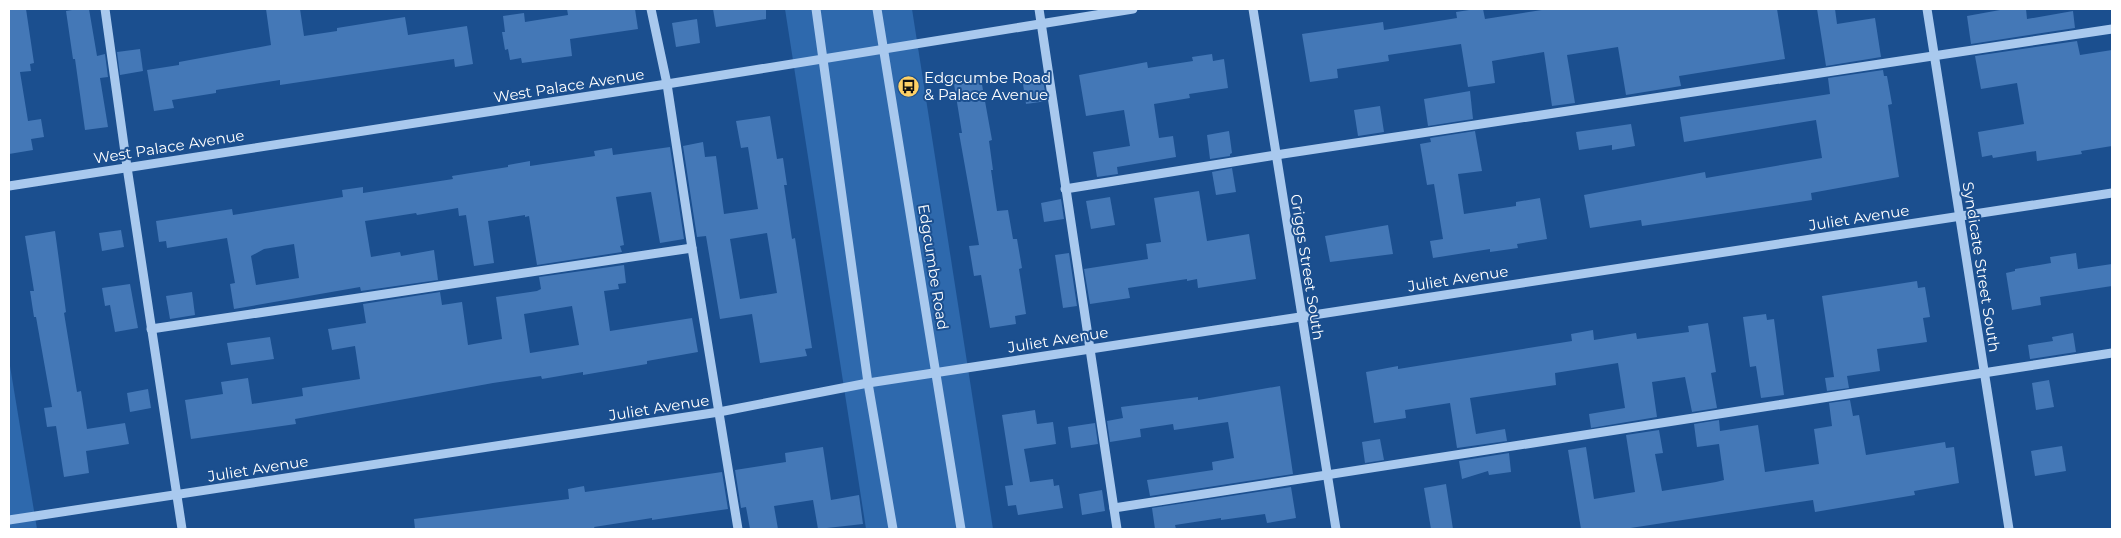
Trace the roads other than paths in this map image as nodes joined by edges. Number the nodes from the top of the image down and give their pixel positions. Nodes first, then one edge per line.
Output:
1 (105, 9) edge
2 (651, 9) edge
3 (816, 9) edge
4 (877, 9) edge
5 (1039, 9) edge
6 (1133, 9) edge
7 (1253, 9) edge
8 (1927, 9) edge
9 (1041, 23) junction
10 (2112, 29) edge
11 (884, 49) junction
12 (1934, 57) junction
13 (824, 58) junction
14 (667, 84) junction
15 (1276, 155) junction
16 (127, 167) junction
17 (9, 186) edge
18 (1065, 189) junction
19 (2112, 193) edge
20 (1959, 216) junction
21 (692, 248) junction
22 (1301, 317) junction
23 (151, 330) junction
24 (1089, 350) junction
25 (2112, 353) edge
26 (1984, 372) junction
27 (937, 373) junction
28 (868, 383) junction
29 (719, 412) junction
30 (1328, 476) junction
31 (177, 496) junction
32 (1114, 508) junction
33 (9, 520) edge
34 (182, 529) edge
35 (738, 529) edge
36 (893, 529) edge
37 (961, 529) edge
38 (1117, 529) edge
39 (1336, 529) edge
40 (2009, 529) edge

1 - 16 street
2 - 14 street
3 - 13 street
4 - 11 street, Edgcumbe Road
5 - 9 street
6 - 9 street, West Palace Avenue
7 - 15 street, Griggs Street South
8 - 12 street, Syndicate Street South
9 - 11 street, West Palace Avenue
9 - 18 street
10 - 12 street
11 - 13 street, West Palace Avenue
11 - 27 street, Edgcumbe Road
12 - 15 street
12 - 20 street, Syndicate Street South
13 - 14 street, West Palace Avenue
13 - 28 street
14 - 16 street, West Palace Avenue
14 - 21 street
15 - 18 street
15 - 22 street, Griggs Street South
16 - 17 street, West Palace Avenue
16 - 23 street
18 - 24 street
19 - 20 street, Juliet Avenue
20 - 22 street, Juliet Avenue
20 - 26 street, Syndicate Street South
21 - 23 street
21 - 29 street
22 - 24 street, Juliet Avenue
22 - 30 street, Griggs Street South
23 - 31 street
24 - 27 street, Juliet Avenue
24 - 32 street
25 - 26 street
26 - 30 street
26 - 40 street, Syndicate Street South
27 - 28 street, Juliet Avenue
27 - 37 street, Edgcumbe Road
28 - 29 street, Juliet Avenue
28 - 36 street
29 - 31 street, Juliet Avenue
29 - 35 street
30 - 32 street
30 - 39 street, Griggs Street South
31 - 33 street, Juliet Avenue
31 - 34 street
32 - 38 street

